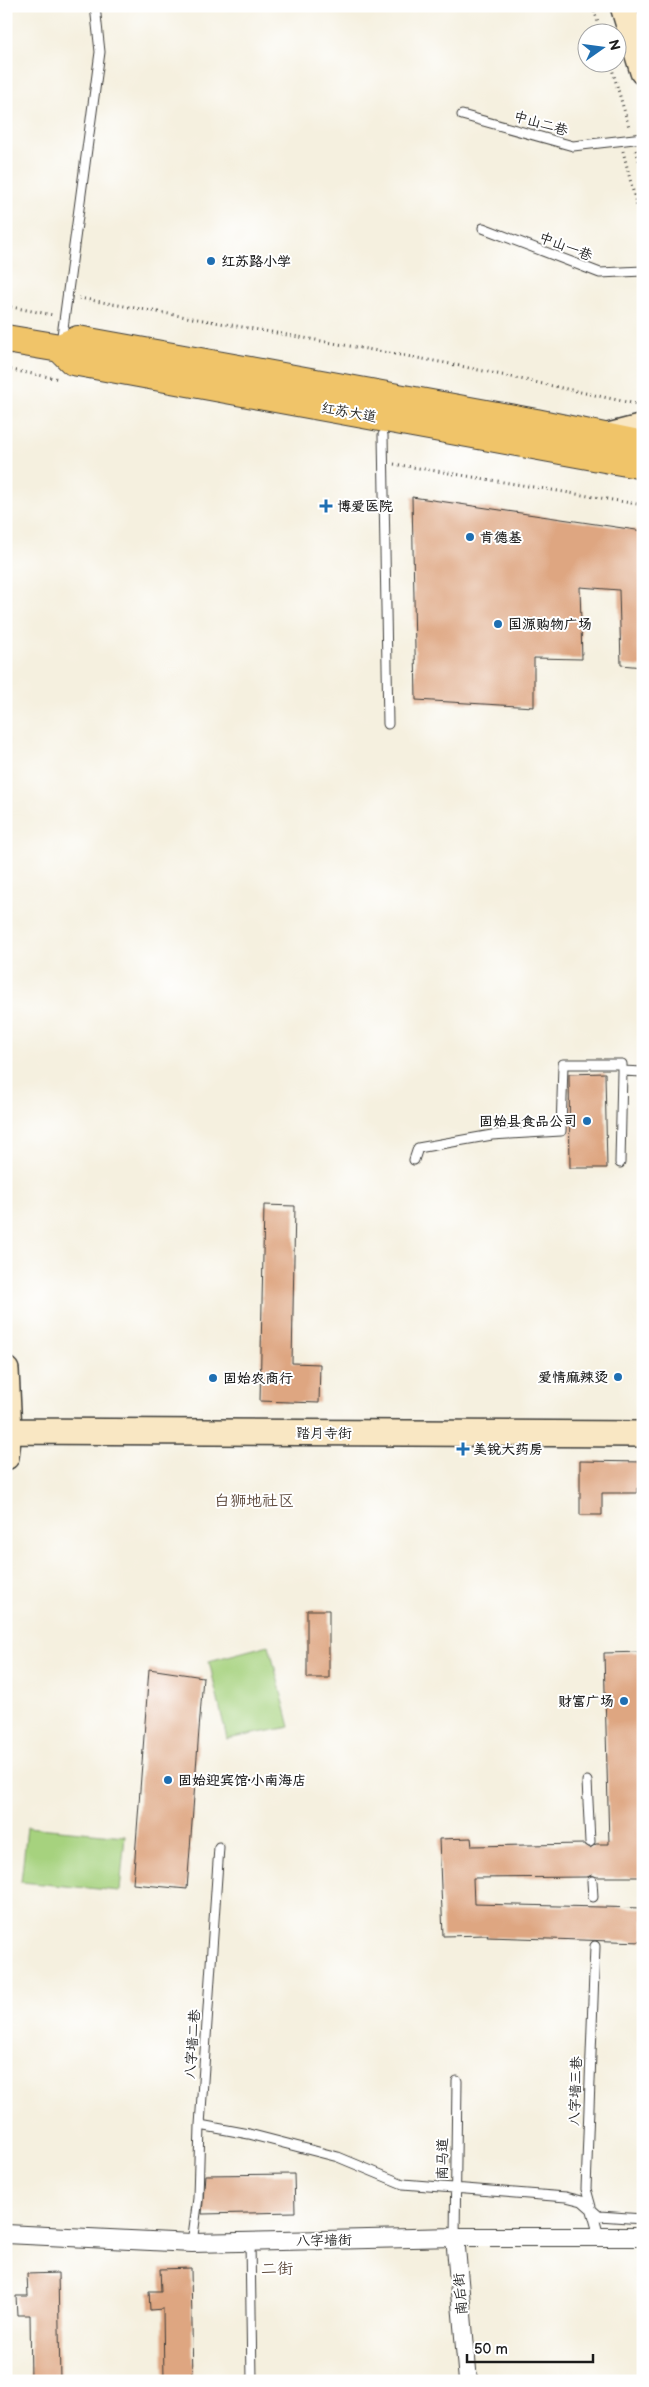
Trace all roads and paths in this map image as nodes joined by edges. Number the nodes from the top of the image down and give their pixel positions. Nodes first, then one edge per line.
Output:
1 (95, 6) edge
2 (593, 6) edge
3 (623, 6) edge
4 (598, 22) edge
5 (613, 72) edge
6 (643, 72) edge
7 (462, 115) dead end
8 (643, 138) edge
9 (632, 139) junction
10 (620, 140) junction
11 (643, 173) edge
12 (483, 228) dead end
13 (643, 231) edge
14 (643, 271) edge
15 (68, 296) junction
16 (6, 339) edge
17 (60, 348) junction
18 (643, 401) edge
19 (643, 427) edge
20 (383, 435) dead end
21 (604, 437) junction
22 (643, 445) edge
23 (384, 462) junction
24 (643, 465) edge
25 (643, 505) edge
26 (388, 724) dead end
27 (622, 1072) junction
28 (643, 1072) edge
29 (414, 1160) dead end
30 (620, 1162) dead end
31 (6, 1372) edge
32 (7, 1431) edge
33 (643, 1434) edge
34 (6, 1456) edge
35 (587, 1781) dead end
36 (590, 1842) dead end
37 (219, 1847) dead end
38 (592, 1881) dead end
39 (594, 1897) dead end
40 (595, 1946) dead end
41 (457, 2081) dead end
42 (200, 2125) junction
43 (455, 2189) junction
44 (591, 2209) junction
45 (643, 2219) edge
46 (6, 2234) edge
47 (599, 2236) junction
48 (455, 2237) junction
49 (643, 2237) edge
50 (250, 2241) junction
51 (192, 2243) junction
52 (252, 2381) edge
53 (468, 2381) edge

1 - 15 lane
2 - 4 path
3 - 6 street
5 - 9 path
7 - 10 lane, 中山二巷
8 - 9 lane, 中山二巷
9 - 10 lane, 中山二巷
9 - 11 path
10 - 13 path
12 - 14 lane, 中山一巷
15 - 17 lane
15 - 18 path
16 - 17 main road, 红苏大道
17 - 21 main road, 红苏大道
17 - 24 main road, 红苏大道
19 - 21 street
20 - 23 lane
21 - 22 main road, 红苏大道
23 - 25 path
23 - 26 lane
27 - 28 lane
27 - 29 lane
27 - 30 lane
31 - 32 street
32 - 33 street, 踏月寺街
32 - 34 street
35 - 36 lane
37 - 42 lane, 八字墙二巷
38 - 39 lane
40 - 44 lane, 八字墙三巷
41 - 43 lane, 南马道
42 - 43 lane
42 - 51 lane, 八字墙二巷
43 - 44 lane
43 - 48 lane, 南马道
44 - 45 lane
44 - 47 lane, 八字墙三巷
46 - 51 street, 八字墙街
47 - 48 street, 八字墙街
47 - 49 street, 八字墙街
48 - 50 street, 八字墙街
48 - 53 street, 南后街
50 - 51 street, 八字墙街
50 - 52 lane

